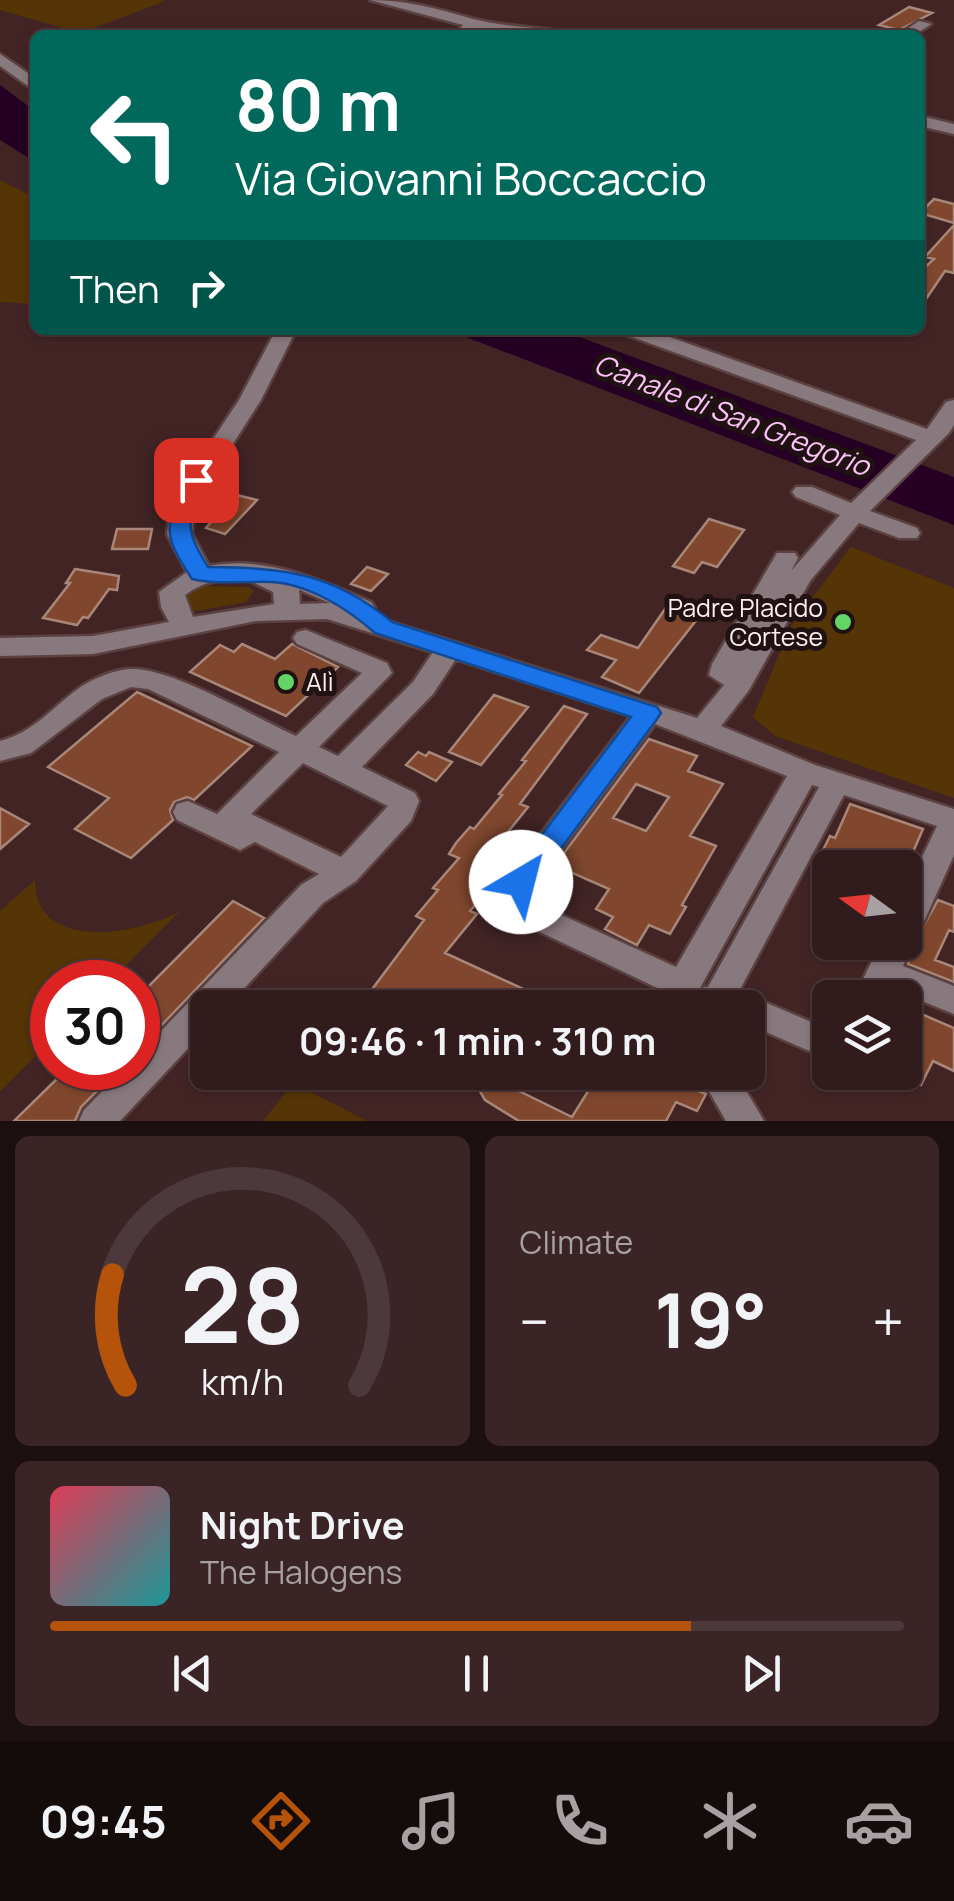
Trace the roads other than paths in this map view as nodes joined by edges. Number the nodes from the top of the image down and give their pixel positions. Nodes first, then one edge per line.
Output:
1 (377, 0) edge
2 (924, 24) dead end
3 (476, 25) junction
4 (468, 30) edge
5 (518, 30) edge
6 (914, 30) edge
7 (0, 60) edge
8 (30, 82) edge
9 (925, 121) edge
10 (954, 129) edge
11 (282, 335) edge
12 (645, 335) edge
13 (954, 408) edge
14 (929, 440) junction
15 (804, 492) dead end
16 (858, 510) junction
17 (908, 532) dead end
18 (786, 558) dead end
19 (200, 574) junction
20 (256, 574) junction
21 (287, 610) junction
22 (185, 626) junction
23 (384, 628) junction
24 (306, 638) dead end
25 (0, 647) edge
26 (448, 650) junction
27 (739, 680) junction
28 (648, 713) junction
29 (702, 730) junction
30 (0, 750) edge
31 (299, 750) junction
32 (342, 770) junction
33 (805, 772) junction
34 (837, 781) junction
35 (188, 812) dead end
36 (954, 820) edge
37 (252, 828) junction
38 (346, 874) junction
39 (922, 891) edge
40 (887, 972) edge
41 (692, 990) edge
42 (716, 990) edge
43 (718, 990) edge
44 (954, 1000) edge
45 (765, 1021) edge
46 (812, 1039) edge
47 (726, 1090) edge
48 (97, 1121) edge
49 (746, 1121) edge

1 - 3 street
2 - 6 street
3 - 4 street
3 - 5 street
7 - 8 street
9 - 10 street
11 - 19 street
12 - 14 street
13 - 14 street
14 - 16 street
15 - 16 street
16 - 17 street
16 - 27 street
18 - 27 street
19 - 20 street
19 - 22 street
20 - 21 street
20 - 23 street
21 - 22 street
21 - 23 street
22 - 25 street
23 - 26 street
24 - 31 street
26 - 28 street
26 - 32 street
27 - 29 street
28 - 29 street
28 - 41 street
29 - 33 street
30 - 31 street
31 - 32 street
31 - 37 street
32 - 38 street
33 - 34 street
33 - 42 street
34 - 36 street
34 - 43 street
35 - 37 street
36 - 39 street
37 - 38 street
38 - 48 street
40 - 44 street
45 - 46 street
47 - 49 street

